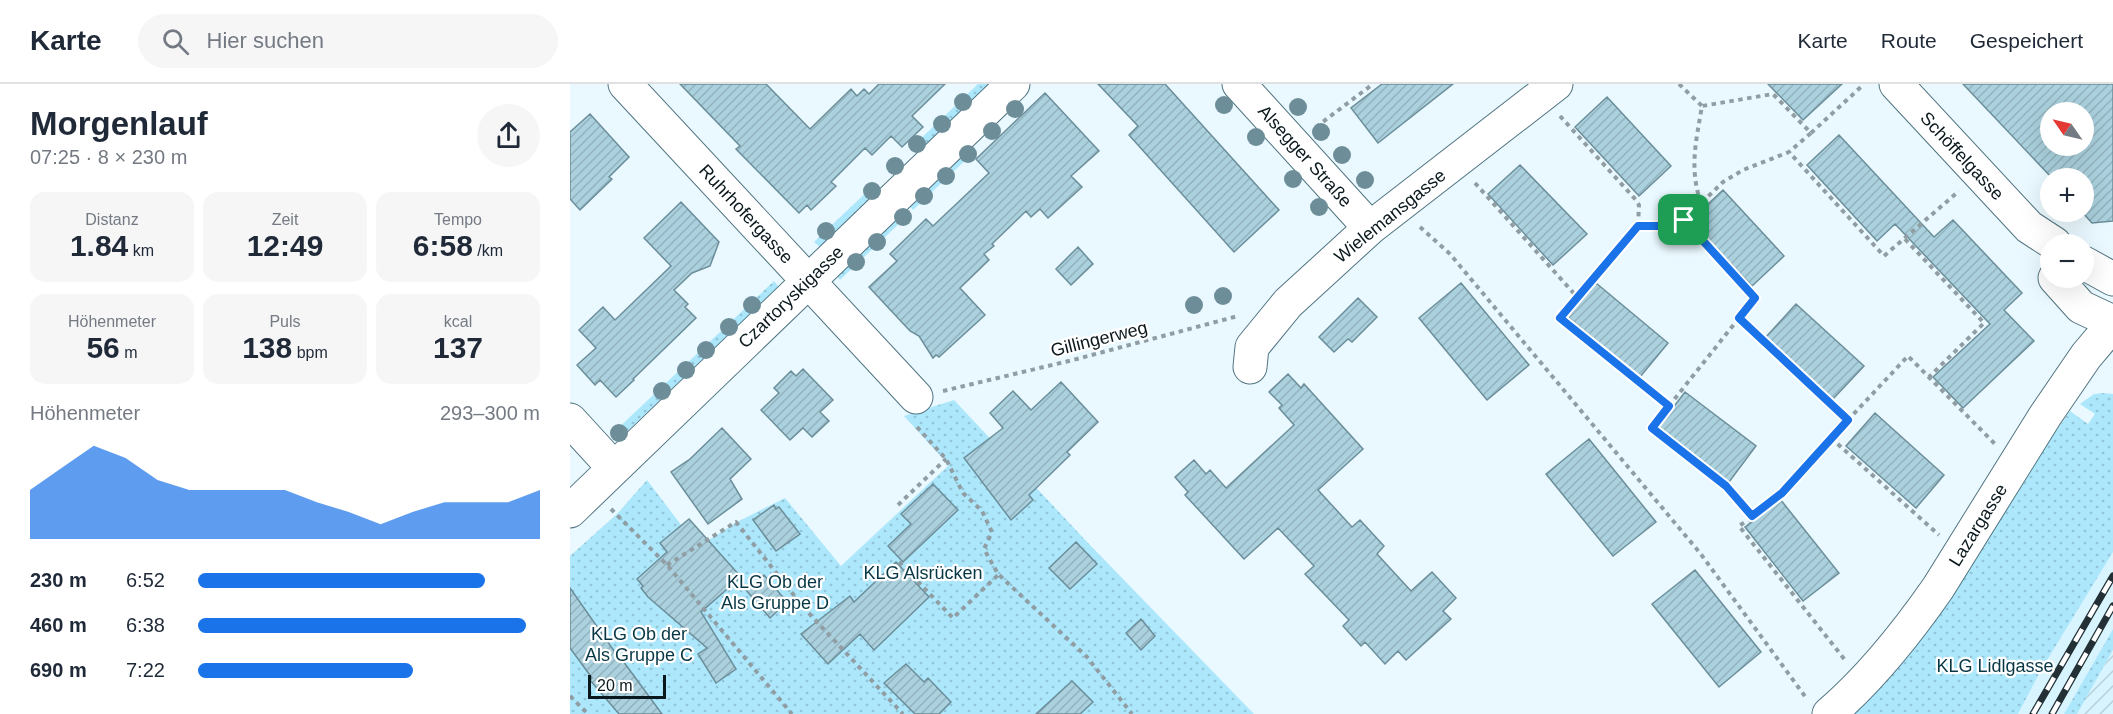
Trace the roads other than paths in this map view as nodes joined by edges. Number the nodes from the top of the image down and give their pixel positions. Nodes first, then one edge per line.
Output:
1 (625, 84) edge
2 (1013, 84) edge
3 (1239, 84) edge
4 (1896, 84) edge
5 (1549, 90) edge
6 (1370, 228) junction
7 (2040, 234) edge
8 (2094, 269) edge
9 (2113, 279) edge
10 (808, 281) junction
11 (2064, 288) edge
12 (2113, 323) edge
13 (1250, 367) dead end
14 (912, 393) road end
15 (570, 420) edge
16 (614, 468) junction
17 (570, 511) edge
18 (1819, 708) edge

1 - 10 street, Ruhrhofergasse
2 - 10 street, Czartoryskigasse
3 - 6 street, Alsegger Straße
4 - 7 street, Schöffelgasse
5 - 6 street, Wielemansgasse
6 - 13 street, Wielemansgasse
8 - 9 street
10 - 14 street, Ruhrhofergasse
10 - 16 street, Czartoryskigasse
11 - 12 street
12 - 18 street, Lazargasse
15 - 16 street
16 - 17 street, Czartoryskigasse

